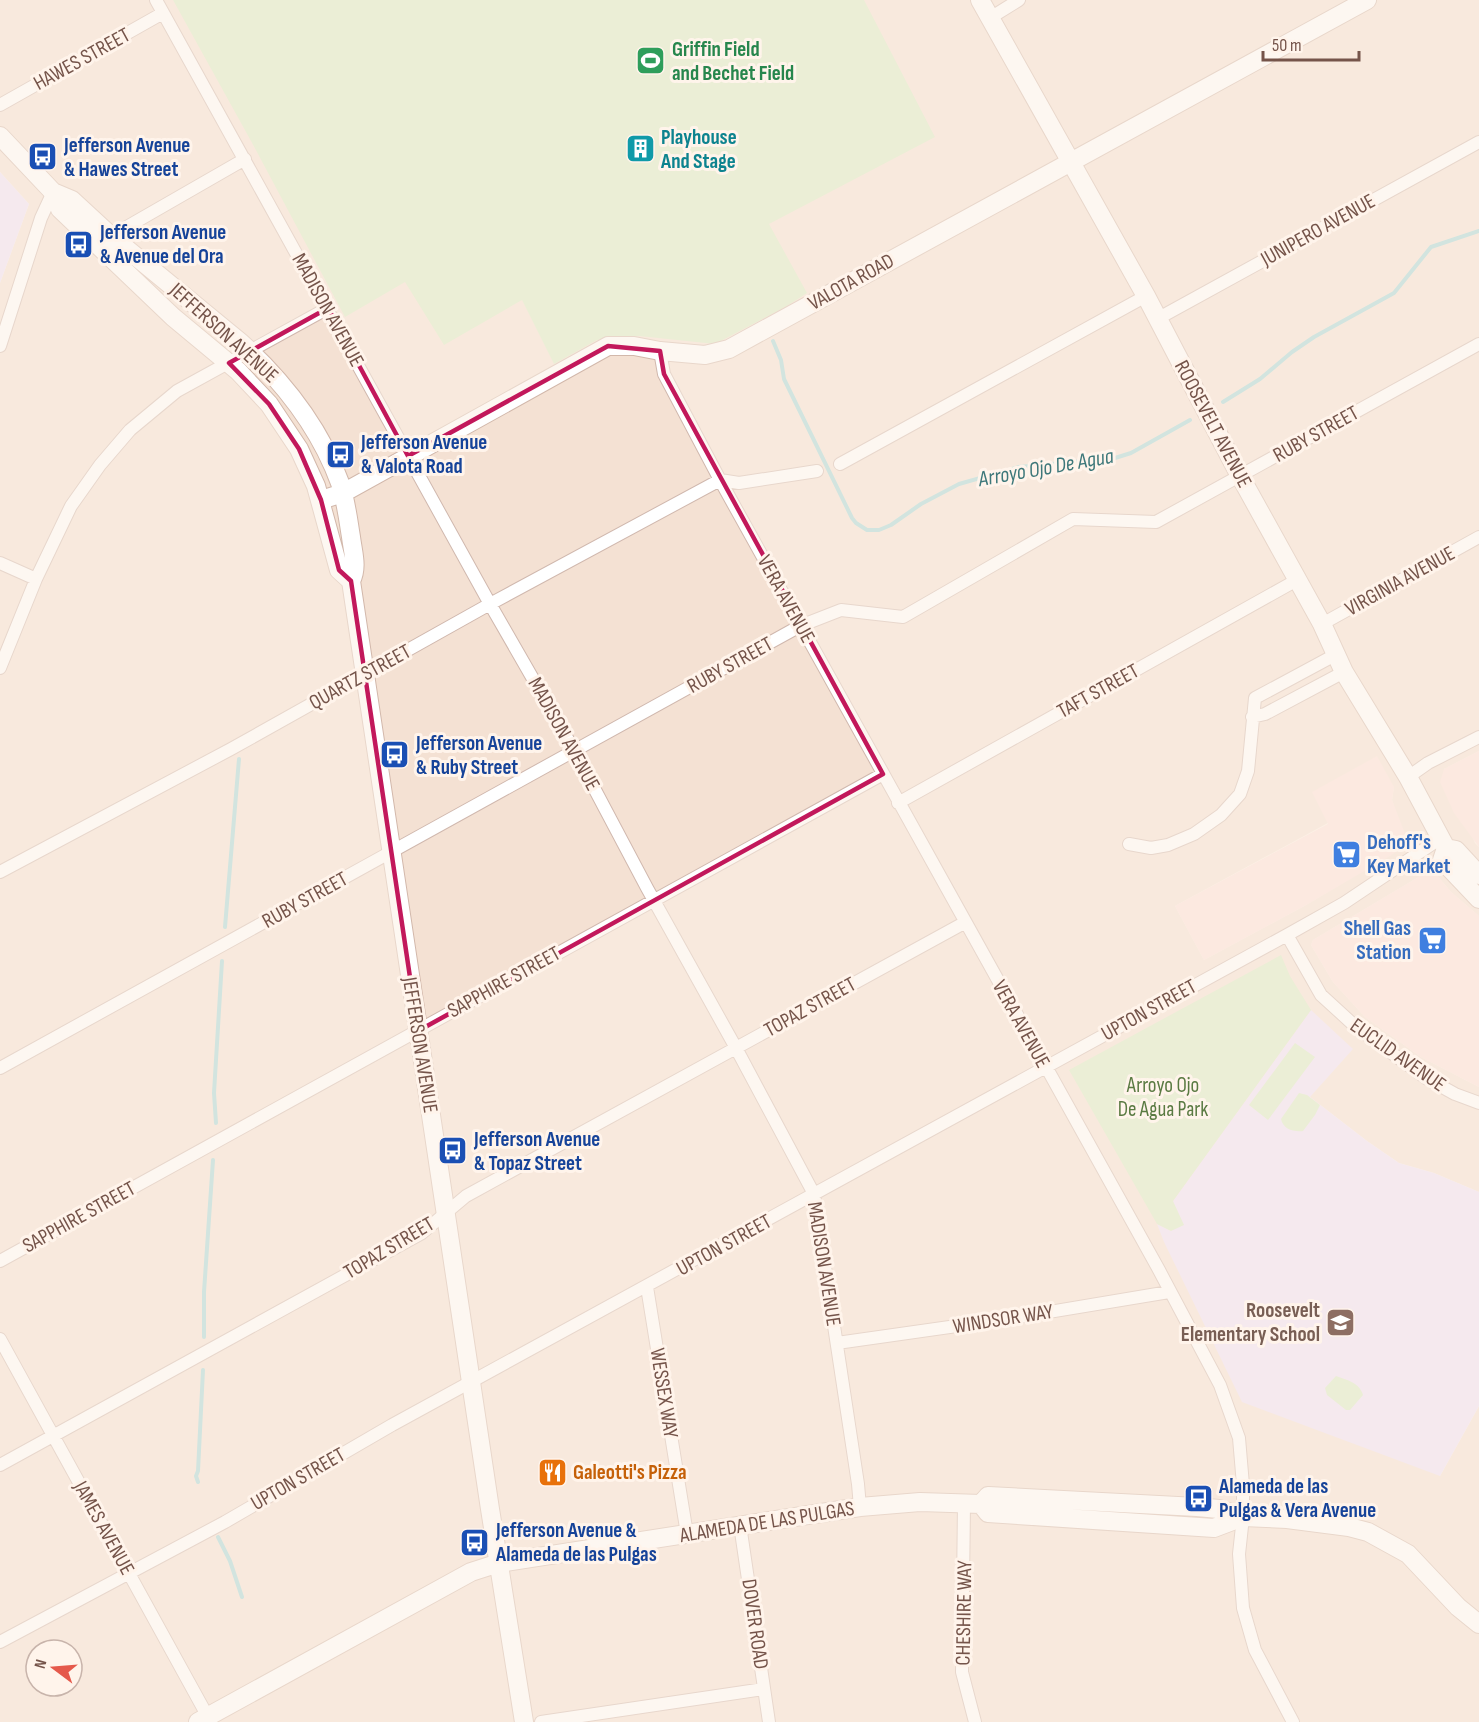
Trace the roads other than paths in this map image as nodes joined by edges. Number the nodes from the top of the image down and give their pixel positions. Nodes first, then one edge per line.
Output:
1 (156, 0) edge
2 (980, 0) edge
3 (1019, 0) edge
4 (1367, 0) edge
5 (163, 13) junction
6 (990, 18) junction
7 (0, 105) edge
8 (0, 136) edge
9 (1479, 142) edge
10 (245, 159) junction
11 (1070, 162) junction
12 (53, 192) junction
13 (111, 236) junction
14 (1146, 296) junction
15 (328, 308) junction
16 (1157, 319) junction
17 (1479, 344) edge
18 (0, 346) edge
19 (250, 351) junction
20 (660, 351) junction
21 (229, 363) junction
22 (408, 456) junction
23 (840, 464) dead end
24 (817, 471) dead end
25 (1240, 476) junction
26 (720, 480) junction
27 (343, 493) junction
28 (321, 500) junction
29 (1479, 537) edge
30 (0, 564) edge
31 (36, 579) junction
32 (1297, 579) junction
33 (351, 581) junction
34 (490, 604) junction
35 (1322, 624) junction
36 (801, 626) junction
37 (1335, 655) junction
38 (0, 668) edge
39 (1344, 672) junction
40 (365, 675) junction
41 (1252, 717) junction
42 (1479, 737) edge
43 (575, 752) junction
44 (883, 774) junction
45 (1408, 777) junction
46 (898, 803) junction
47 (1444, 843) junction
48 (1129, 844) dead end
49 (391, 853) junction
50 (0, 872) edge
51 (1479, 875) edge
52 (1479, 899) edge
53 (653, 900) junction
54 (964, 922) junction
55 (1287, 935) junction
56 (418, 1031) junction
57 (736, 1048) junction
58 (0, 1068) edge
59 (1045, 1068) junction
60 (1479, 1103) edge
61 (814, 1194) junction
62 (446, 1214) junction
63 (0, 1260) edge
64 (647, 1287) junction
65 (1169, 1292) junction
66 (0, 1339) edge
67 (837, 1343) junction
68 (471, 1383) junction
69 (52, 1436) junction
70 (0, 1465) edge
71 (972, 1503) junction
72 (860, 1507) junction
73 (1243, 1517) junction
74 (740, 1525) junction
75 (687, 1534) junction
76 (499, 1563) junction
77 (129, 1571) junction
78 (1479, 1624) edge
79 (0, 1642) edge
80 (764, 1689) junction
81 (203, 1719) edge
82 (524, 1722) edge
83 (541, 1722) edge
84 (768, 1722) edge
85 (975, 1722) edge
86 (1293, 1722) edge

1 - 5 street, MADISON AVENUE
2 - 6 main road, ROOSEVELT AVENUE
3 - 6 street
4 - 11 main road, VALOTA ROAD
5 - 7 street, HAWES STREET
5 - 10 street, MADISON AVENUE
6 - 11 main road, ROOSEVELT AVENUE
8 - 12 main road, JEFFERSON AVENUE
9 - 16 street, JUNIPERO AVENUE
10 - 13 street
10 - 15 street, MADISON AVENUE
11 - 14 main road, ROOSEVELT AVENUE
11 - 20 main road, VALOTA ROAD
12 - 13 main road, JEFFERSON AVENUE
12 - 18 street
12 - 21 main road, JEFFERSON AVENUE
13 - 19 main road, JEFFERSON AVENUE
14 - 16 main road, ROOSEVELT AVENUE
14 - 23 street
15 - 19 street
15 - 22 street, MADISON AVENUE
16 - 25 main road, ROOSEVELT AVENUE
17 - 25 street, RUBY STREET
19 - 21 street
19 - 27 main road, JEFFERSON AVENUE
20 - 22 main road, VALOTA ROAD
20 - 26 street, VERA AVENUE
21 - 28 main road, JEFFERSON AVENUE
21 - 31 street
22 - 27 main road, VALOTA ROAD
22 - 34 street, MADISON AVENUE
24 - 26 street
25 - 32 main road, ROOSEVELT AVENUE
25 - 36 street, RUBY STREET
26 - 34 street, QUARTZ STREET
26 - 36 street, VERA AVENUE
27 - 28 main road, VALOTA ROAD
27 - 33 main road, JEFFERSON AVENUE
28 - 33 main road, JEFFERSON AVENUE
29 - 35 street, VIRGINIA AVENUE
30 - 31 street
31 - 38 street
32 - 35 main road, ROOSEVELT AVENUE
32 - 46 street, TAFT STREET
33 - 40 main road, JEFFERSON AVENUE
34 - 40 street, QUARTZ STREET
34 - 43 street, MADISON AVENUE
35 - 37 main road, ROOSEVELT AVENUE
36 - 43 street, RUBY STREET
36 - 44 street, VERA AVENUE
37 - 39 main road, ROOSEVELT AVENUE
37 - 41 street
39 - 41 street
39 - 45 main road, ROOSEVELT AVENUE
40 - 49 main road, JEFFERSON AVENUE
40 - 50 street, QUARTZ STREET
41 - 48 street
42 - 45 street
43 - 49 street, RUBY STREET
43 - 53 street, MADISON AVENUE
44 - 46 street, VERA AVENUE
44 - 53 street, SAPPHIRE STREET
45 - 47 main road, ROOSEVELT AVENUE
46 - 54 street, VERA AVENUE
47 - 51 main road, ROOSEVELT AVENUE
47 - 52 main road, ROOSEVELT AVENUE
47 - 55 street, UPTON STREET
49 - 56 main road, JEFFERSON AVENUE
49 - 58 street, RUBY STREET
53 - 56 street, SAPPHIRE STREET
53 - 57 street, MADISON AVENUE
54 - 57 street, TOPAZ STREET
54 - 59 street, VERA AVENUE
55 - 59 street, UPTON STREET
55 - 60 street, EUCLID AVENUE
56 - 62 main road, JEFFERSON AVENUE
56 - 63 street, SAPPHIRE STREET
57 - 61 street, MADISON AVENUE
57 - 62 street, TOPAZ STREET
59 - 61 street, UPTON STREET
59 - 65 street, VERA AVENUE
61 - 64 street, UPTON STREET
61 - 67 street, MADISON AVENUE
62 - 68 main road, JEFFERSON AVENUE
62 - 69 street, TOPAZ STREET
64 - 68 street, UPTON STREET
64 - 75 street, WESSEX WAY
65 - 67 street, WINDSOR WAY
65 - 73 street, VERA AVENUE
66 - 69 street, JAMES AVENUE
67 - 72 street, MADISON AVENUE
68 - 76 main road, JEFFERSON AVENUE
68 - 77 street, UPTON STREET
69 - 70 street, TOPAZ STREET
69 - 77 street, JAMES AVENUE
71 - 72 main road, ALAMEDA DE LAS PULGAS
71 - 73 main road, ALAMEDA DE LAS PULGAS
71 - 85 street, CHESHIRE WAY
72 - 74 main road, ALAMEDA DE LAS PULGAS
73 - 78 main road, ALAMEDA DE LAS PULGAS
73 - 86 street, VERA AVENUE
74 - 75 main road, ALAMEDA DE LAS PULGAS
74 - 80 street, DOVER ROAD
75 - 76 main road, ALAMEDA DE LAS PULGAS
76 - 81 main road, ALAMEDA DE LAS PULGAS
76 - 82 main road, JEFFERSON AVENUE
77 - 79 street, UPTON STREET
77 - 81 street, JAMES AVENUE
80 - 83 street
80 - 84 street, DOVER ROAD

